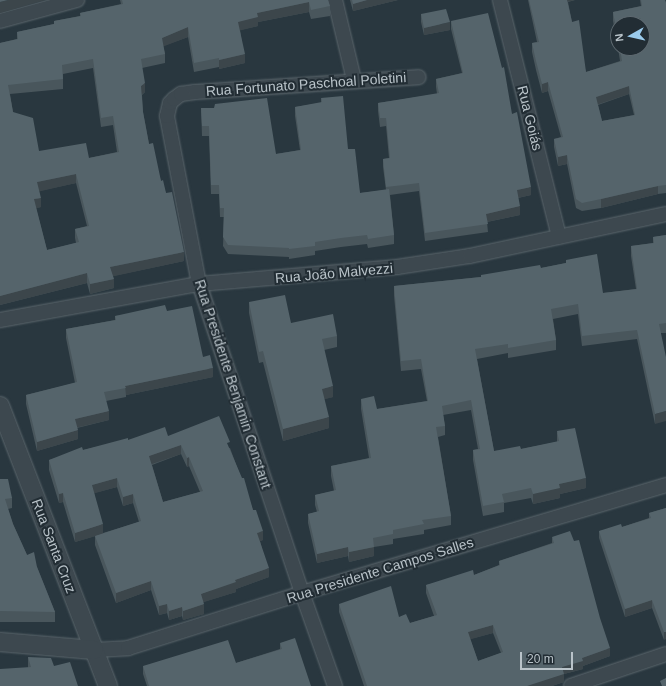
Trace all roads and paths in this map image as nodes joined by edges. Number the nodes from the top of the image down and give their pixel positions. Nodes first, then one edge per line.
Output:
1 (335, 0) edge
2 (500, 0) edge
3 (68, 1) edge
4 (0, 21) edge
5 (418, 77) dead end
6 (354, 80) junction
7 (195, 92) joint
8 (666, 214) edge
9 (559, 237) junction
10 (199, 284) junction
11 (0, 320) edge
12 (0, 406) edge
13 (666, 485) edge
14 (302, 593) junction
15 (0, 642) edge
16 (94, 650) junction
17 (666, 654) edge
18 (108, 686) edge
19 (335, 686) edge
20 (571, 686) edge

1 - 6 street
2 - 9 street, Rua Goiás
3 - 4 street
5 - 6 street, Rua Fortunato Paschoal Poletini
6 - 7 street, Rua Fortunato Paschoal Poletini
7 - 10 street, Rua Presidente Benjamin Constant
8 - 9 street, Rua João Malvezzi
9 - 10 street, Rua João Malvezzi
10 - 11 street, Rua João Malvezzi
10 - 14 street, Rua Presidente Benjamin Constant
12 - 16 street, Rua Santa Cruz
13 - 14 street, Rua Presidente Campos Salles
14 - 16 street, Rua Presidente Campos Salles
14 - 19 street, Rua Presidente Benjamin Constant
15 - 16 street
16 - 18 street, Rua Santa Cruz
17 - 20 street

